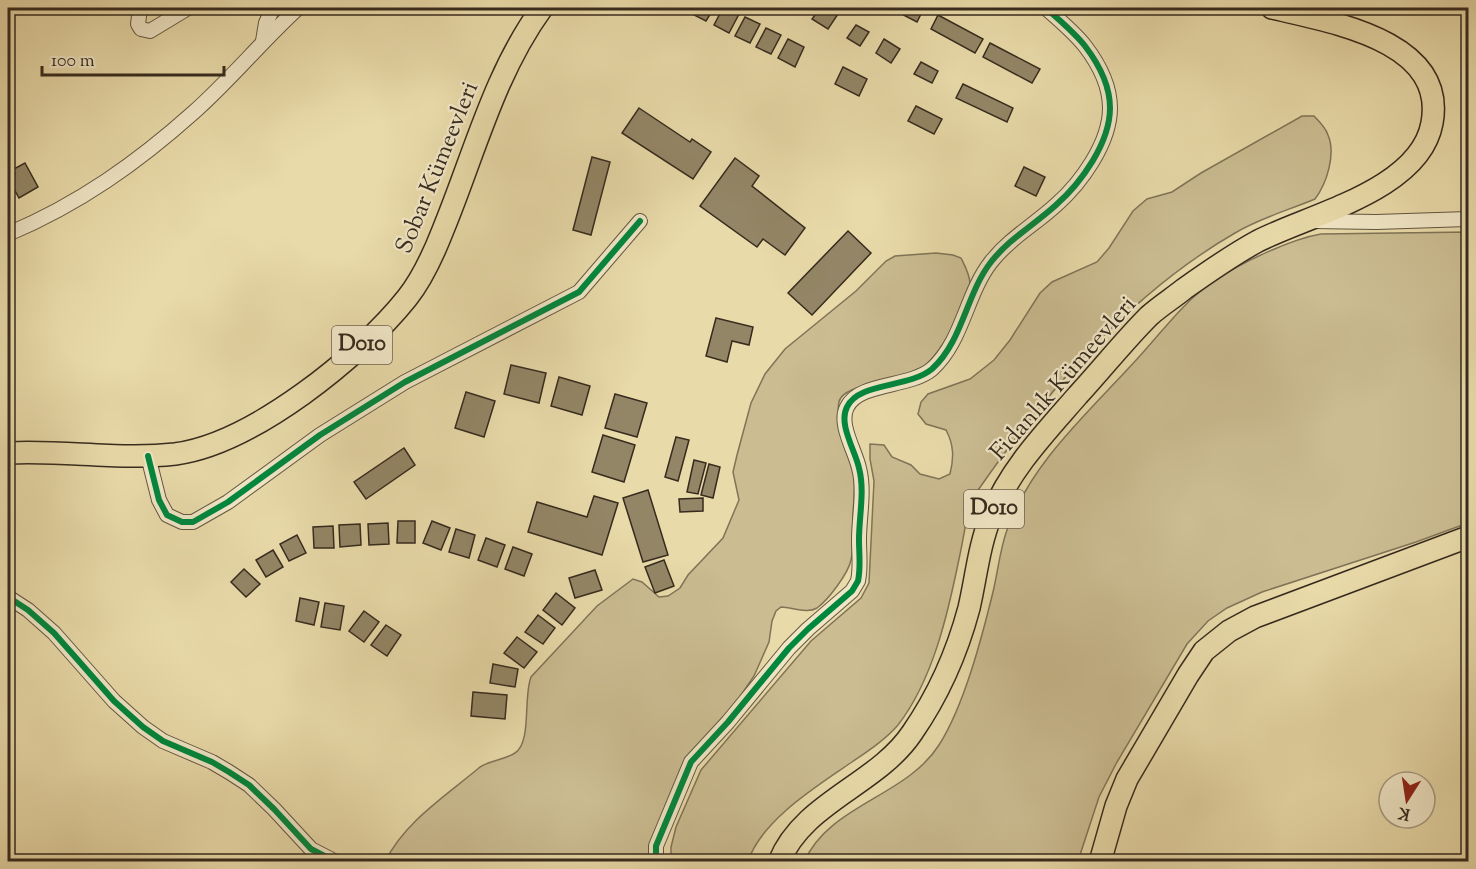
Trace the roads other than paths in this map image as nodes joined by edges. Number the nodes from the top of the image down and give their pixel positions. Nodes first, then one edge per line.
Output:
1 (140, 8) edge
2 (188, 8) edge
3 (273, 8) edge
4 (298, 8) edge
5 (542, 8) edge
6 (1046, 8) edge
7 (1272, 8) edge
8 (263, 41) junction
9 (1468, 219) edge
10 (640, 221) dead end
11 (1302, 221) junction
12 (8, 234) edge
13 (8, 453) edge
14 (148, 456) junction
15 (1468, 537) edge
16 (8, 597) edge
17 (336, 861) edge
18 (656, 861) edge
19 (779, 861) edge
20 (1100, 861) edge

1 - 2 street
3 - 8 street
4 - 8 street
5 - 14 main road, Sobar Kümeevleri / D010
6 - 18 street
7 - 11 main road, D010
8 - 12 street
9 - 11 street
10 - 14 street
11 - 19 main road, Fidanlık Kümeevleri / D010
13 - 14 main road, Sobar Kümeevleri / D010
15 - 20 main road
16 - 17 street

